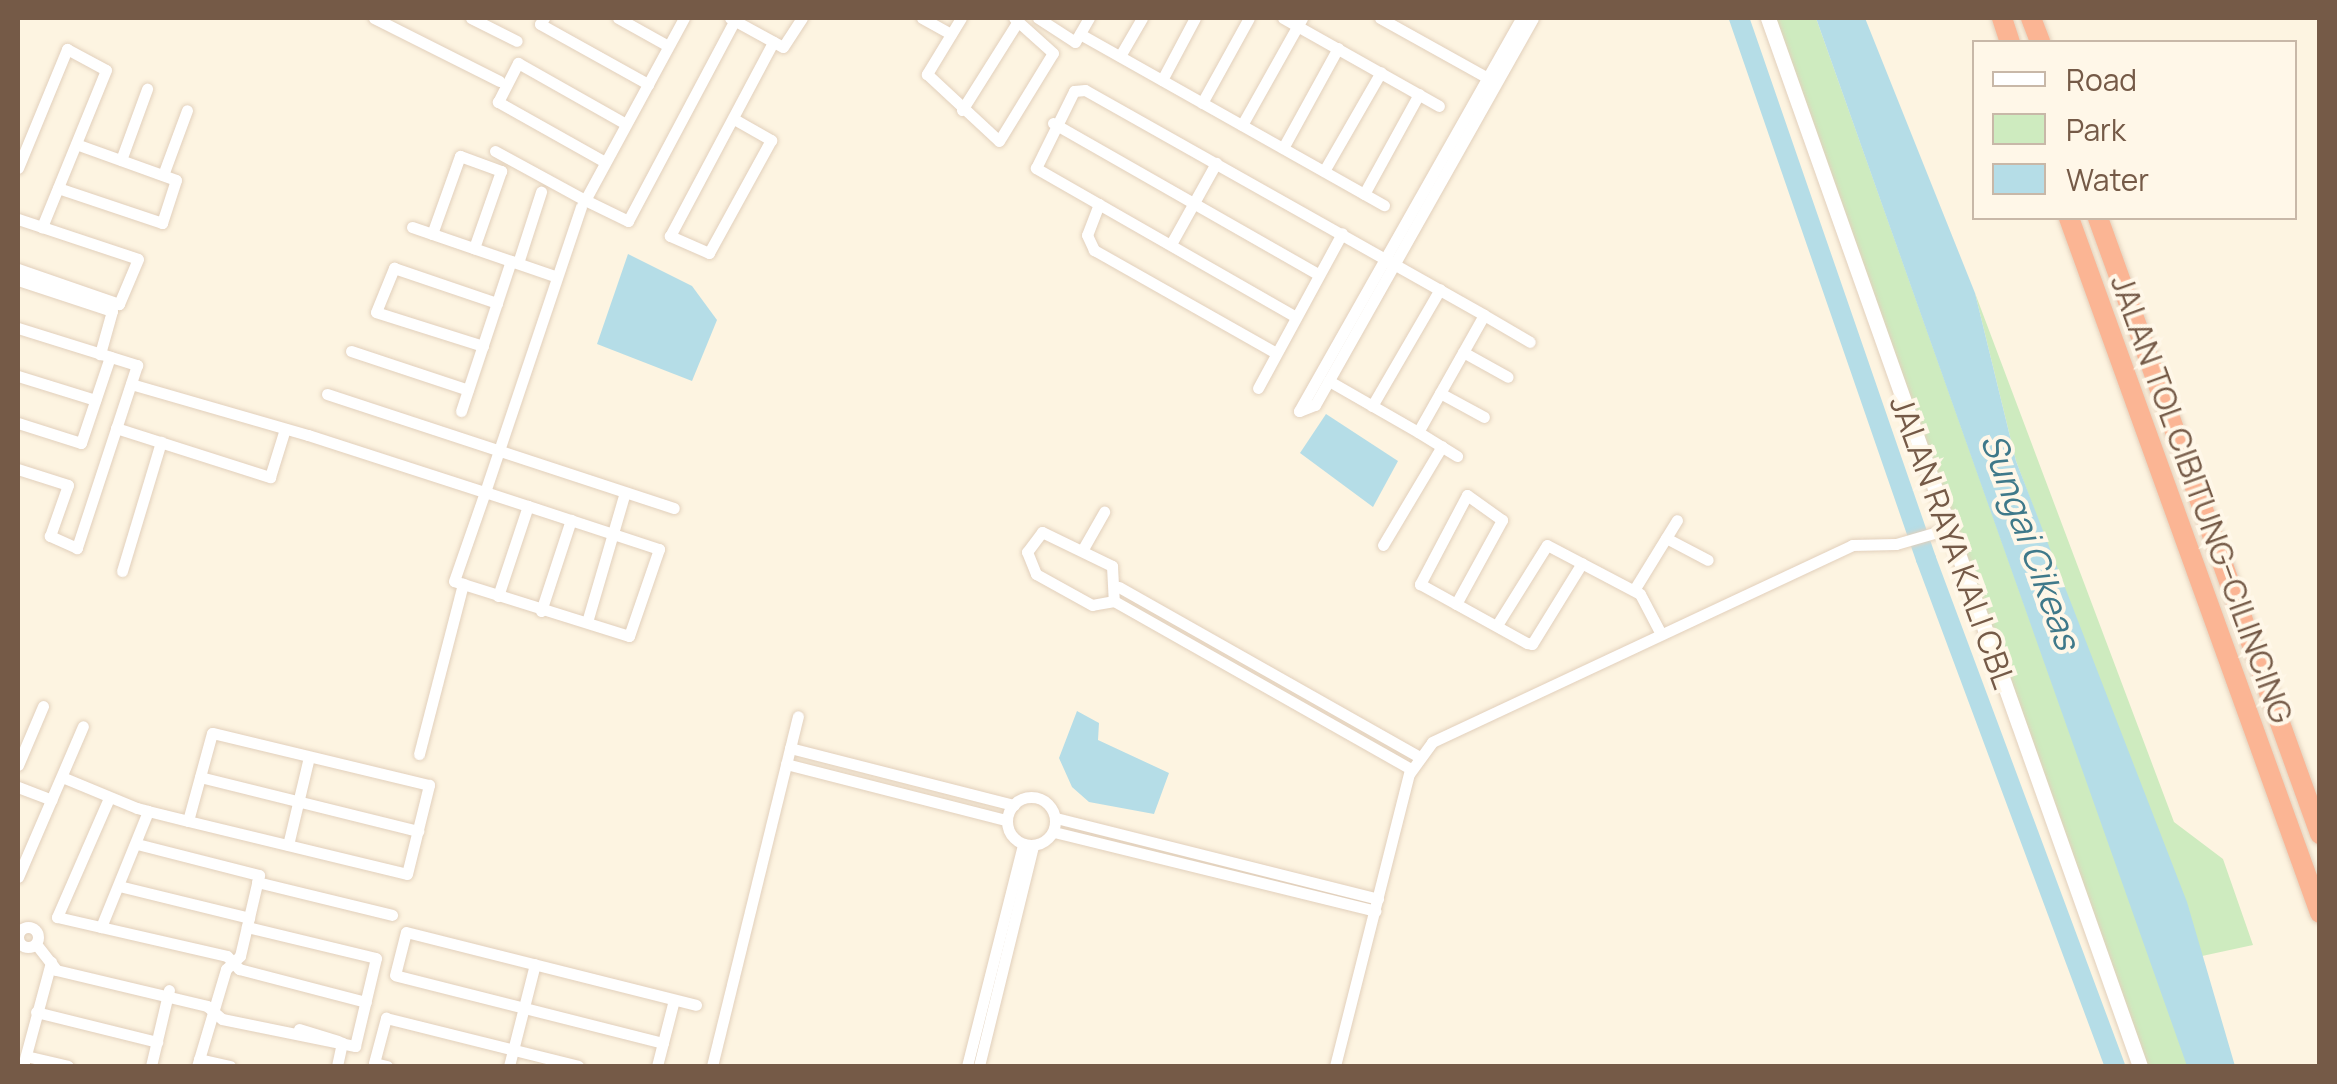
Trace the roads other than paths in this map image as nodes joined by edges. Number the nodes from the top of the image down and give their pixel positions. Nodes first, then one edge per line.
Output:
1 (374, 18) edge
2 (471, 18) edge
3 (544, 18) edge
4 (618, 18) edge
5 (684, 18) edge
6 (802, 18) edge
7 (922, 18) edge
8 (961, 18) edge
9 (1038, 18) edge
10 (1089, 18) edge
11 (1142, 18) edge
12 (1195, 18) edge
13 (1249, 18) edge
14 (1283, 18) edge
15 (1380, 18) edge
16 (1521, 18) edge
17 (1533, 18) edge
18 (1768, 18) edge
19 (732, 19) edge
20 (1016, 19) edge
21 (392, 22) edge
22 (1299, 22) edge
23 (951, 34) junction
24 (1080, 34) junction
25 (517, 41) dead end
26 (773, 42) junction
27 (668, 46) junction
28 (1338, 48) junction
29 (1120, 56) junction
30 (1380, 72) junction
31 (1162, 80) junction
32 (1492, 80) junction
33 (499, 82) dead end
34 (648, 84) junction
35 (147, 89) dead end
36 (1419, 94) junction
37 (1202, 103) junction
38 (1439, 106) dead end
39 (187, 110) dead end
40 (962, 110) junction
41 (734, 120) junction
42 (1053, 123) junction
43 (626, 124) junction
44 (1242, 125) junction
45 (76, 144) junction
46 (1283, 148) junction
47 (495, 151) dead end
48 (121, 160) junction
49 (605, 162) junction
50 (1216, 163) junction
51 (18, 168) edge
52 (1324, 171) junction
53 (163, 175) junction
54 (58, 188) junction
55 (540, 192) dead end
56 (1364, 194) junction
57 (583, 203) junction
58 (1099, 204) junction
59 (1191, 205) junction
60 (1384, 206) dead end
61 (18, 219) edge
62 (2070, 220) edge
63 (2099, 220) edge
64 (42, 227) junction
65 (412, 228) dead end
66 (1342, 233) junction
67 (432, 234) junction
68 (1171, 244) junction
69 (474, 248) junction
70 (1391, 260) junction
71 (515, 262) junction
72 (18, 269) edge
73 (1319, 274) junction
74 (558, 276) junction
75 (18, 280) edge
76 (1440, 289) junction
77 (497, 303) junction
78 (1484, 315) junction
79 (1296, 316) junction
80 (18, 328) edge
81 (1530, 342) dead end
82 (483, 346) junction
83 (351, 351) dead end
84 (1463, 352) junction
85 (1276, 353) junction
86 (105, 355) junction
87 (18, 376) edge
88 (1508, 377) dead end
89 (1329, 381) junction
90 (130, 384) junction
91 (1258, 388) dead end
92 (468, 390) junction
93 (1440, 393) junction
94 (326, 394) dead end
95 (95, 400) junction
96 (1372, 406) junction
97 (461, 411) dead end
98 (1484, 417) dead end
99 (18, 423) edge
100 (116, 428) junction
101 (284, 432) junction
102 (1418, 432) junction
103 (161, 442) junction
104 (1442, 446) junction
105 (499, 451) junction
106 (1457, 456) dead end
107 (18, 469) edge
108 (484, 492) junction
109 (625, 492) junction
110 (528, 506) junction
111 (674, 508) dead end
112 (1104, 512) dead end
113 (571, 520) junction
114 (1677, 520) dead end
115 (1948, 529) junction
116 (612, 534) junction
117 (1666, 538) junction
118 (1383, 546) dead end
119 (1083, 550) junction
120 (1708, 560) dead end
121 (1582, 563) junction
122 (122, 572) dead end
123 (462, 584) junction
124 (1119, 587) junction
125 (1634, 590) junction
126 (498, 596) junction
127 (1114, 601) junction
128 (1456, 604) junction
129 (541, 611) junction
130 (587, 622) junction
131 (1496, 626) junction
132 (1660, 634) junction
133 (1260, 667) junction
134 (1253, 680) junction
135 (43, 706) dead end
136 (798, 716) dead end
137 (84, 726) dead end
138 (18, 728) edge
139 (25, 737) edge
140 (790, 748) junction
141 (419, 754) dead end
142 (310, 756) junction
143 (1418, 756) junction
144 (786, 764) junction
145 (18, 765) edge
146 (1411, 769) junction
147 (62, 777) junction
148 (200, 778) junction
149 (18, 786) edge
150 (109, 798) junction
151 (52, 800) junction
152 (298, 802) junction
153 (1014, 805) junction
154 (148, 811) junction
155 (188, 820) junction
156 (1006, 820) junction
157 (1054, 825) junction
158 (418, 831) junction
159 (2320, 834) edge
160 (137, 844) junction
161 (288, 845) junction
162 (1028, 845) junction
163 (18, 877) edge
164 (257, 882) junction
165 (119, 886) junction
166 (1376, 905) junction
167 (2320, 913) edge
168 (392, 916) dead end
169 (248, 922) junction
170 (100, 928) junction
171 (18, 935) edge
172 (51, 962) junction
173 (233, 963) junction
174 (535, 964) junction
175 (169, 993) junction
176 (674, 1000) junction
177 (366, 1002) junction
178 (696, 1005) dead end
179 (215, 1008) junction
180 (524, 1008) junction
181 (36, 1012) junction
182 (157, 1042) junction
183 (663, 1042) junction
184 (342, 1043) junction
185 (513, 1050) junction
186 (25, 1061) edge
187 (198, 1063) edge
188 (68, 1066) edge
189 (151, 1066) edge
190 (230, 1066) edge
191 (337, 1066) edge
192 (387, 1066) edge
193 (509, 1066) edge
194 (578, 1066) edge
195 (657, 1066) edge
196 (712, 1066) edge
197 (967, 1066) edge
198 (979, 1066) edge
199 (1335, 1066) edge
200 (2140, 1066) edge

1 - 21 street
2 - 25 street
3 - 34 street
4 - 27 street
5 - 27 street
6 - 26 street
7 - 23 street
8 - 23 street
9 - 24 street
10 - 24 street
11 - 29 street
12 - 31 street
13 - 37 street
14 - 22 street
15 - 32 street
16 - 32 street
17 - 32 street
18 - 115 main road, JALAN RAYA KALI CBL
19 - 26 street
19 - 57 street
20 - 40 street
20 - 40 street
21 - 33 street
22 - 28 street
22 - 44 street
23 - 40 street
24 - 29 street
26 - 41 street
27 - 34 street
28 - 30 street
28 - 46 street
29 - 31 street
30 - 36 street
30 - 52 street
31 - 37 street
32 - 70 street
34 - 43 street
35 - 48 street
36 - 38 street
36 - 56 street
37 - 44 street
39 - 53 street
41 - 41 street
42 - 50 street
42 - 58 street
42 - 59 street
43 - 49 street
43 - 49 street
44 - 46 street
45 - 48 street
45 - 51 street
45 - 54 street
46 - 52 street
47 - 57 street
48 - 53 street
49 - 57 street
50 - 59 street
50 - 66 street
52 - 56 street
53 - 54 street
54 - 64 street
55 - 71 street
56 - 60 street
57 - 74 street
58 - 68 street
58 - 85 street
59 - 68 street
59 - 73 street
61 - 64 street
62 - 167 highway, JALAN TOL CIBITUNG–CILINCING
63 - 159 highway, JALAN TOL CIBITUNG–CILINCING
64 - 72 street
65 - 67 street
66 - 70 street
66 - 73 street
67 - 69 street
67 - 69 street
68 - 79 street
69 - 71 street
70 - 76 street
70 - 89 street
70 - 89 street
71 - 74 street
71 - 77 street
73 - 79 street
74 - 105 street
75 - 86 street
76 - 78 street
76 - 96 street
77 - 82 street
77 - 82 street
78 - 81 street
78 - 84 street
79 - 85 street
80 - 86 street
82 - 92 street
83 - 92 street
84 - 88 street
84 - 93 street
85 - 91 street
86 - 90 street
86 - 95 street
87 - 95 street
89 - 96 street
90 - 100 street
90 - 101 street
92 - 97 street
93 - 98 street
93 - 102 street
94 - 105 street
95 - 99 street
96 - 102 street
100 - 103 street
100 - 107 street
101 - 103 street
101 - 108 street
102 - 104 street
103 - 122 street
104 - 106 street
104 - 118 street
105 - 108 street
105 - 109 street
108 - 110 street
108 - 123 street
109 - 111 street
109 - 116 street
110 - 113 street
110 - 126 street
112 - 119 street
113 - 116 street
113 - 129 street
114 - 117 street
115 - 132 street
115 - 200 main road, JALAN RAYA KALI CBL
116 - 130 street
116 - 130 street
117 - 120 street
117 - 125 street
119 - 124 street
119 - 127 street
121 - 125 street
121 - 131 street
121 - 131 street
123 - 126 street
123 - 141 street
124 - 127 street
124 - 133 street
125 - 132 street
126 - 129 street
127 - 134 street
128 - 128 street
128 - 131 street
129 - 130 street
132 - 143 street
133 - 134 street
133 - 143 street
134 - 146 street
135 - 139 street
136 - 140 street
137 - 147 street
138 - 139 street
139 - 145 street
140 - 144 street
140 - 153 street
142 - 148 street
142 - 152 street
142 - 158 street
143 - 146 street
144 - 156 street
144 - 196 street
146 - 166 street
147 - 150 street
147 - 151 street
148 - 152 street
148 - 155 street
149 - 151 street
150 - 154 street
150 - 170 street
151 - 163 street
152 - 158 street
152 - 161 street
153 - 156 street
153 - 157 street
154 - 155 street
154 - 160 street
155 - 161 street
156 - 162 street
157 - 162 street
157 - 166 street
158 - 161 street
160 - 164 street
160 - 165 street
162 - 197 street
162 - 198 street
164 - 168 street
164 - 169 street
165 - 169 street
165 - 170 street
166 - 199 street
169 - 173 street
169 - 177 street
170 - 173 street
171 - 172 street
172 - 175 street
172 - 181 street
173 - 177 street
173 - 179 street
174 - 176 street
174 - 180 street
174 - 180 street
175 - 179 street
175 - 182 street
176 - 178 street
176 - 183 street
177 - 184 street
179 - 184 street
179 - 187 street
180 - 183 street
180 - 185 street
181 - 182 street
181 - 186 street
182 - 189 street
183 - 195 street
184 - 191 street
185 - 192 street
185 - 193 street
185 - 194 street
186 - 188 street
187 - 190 street

